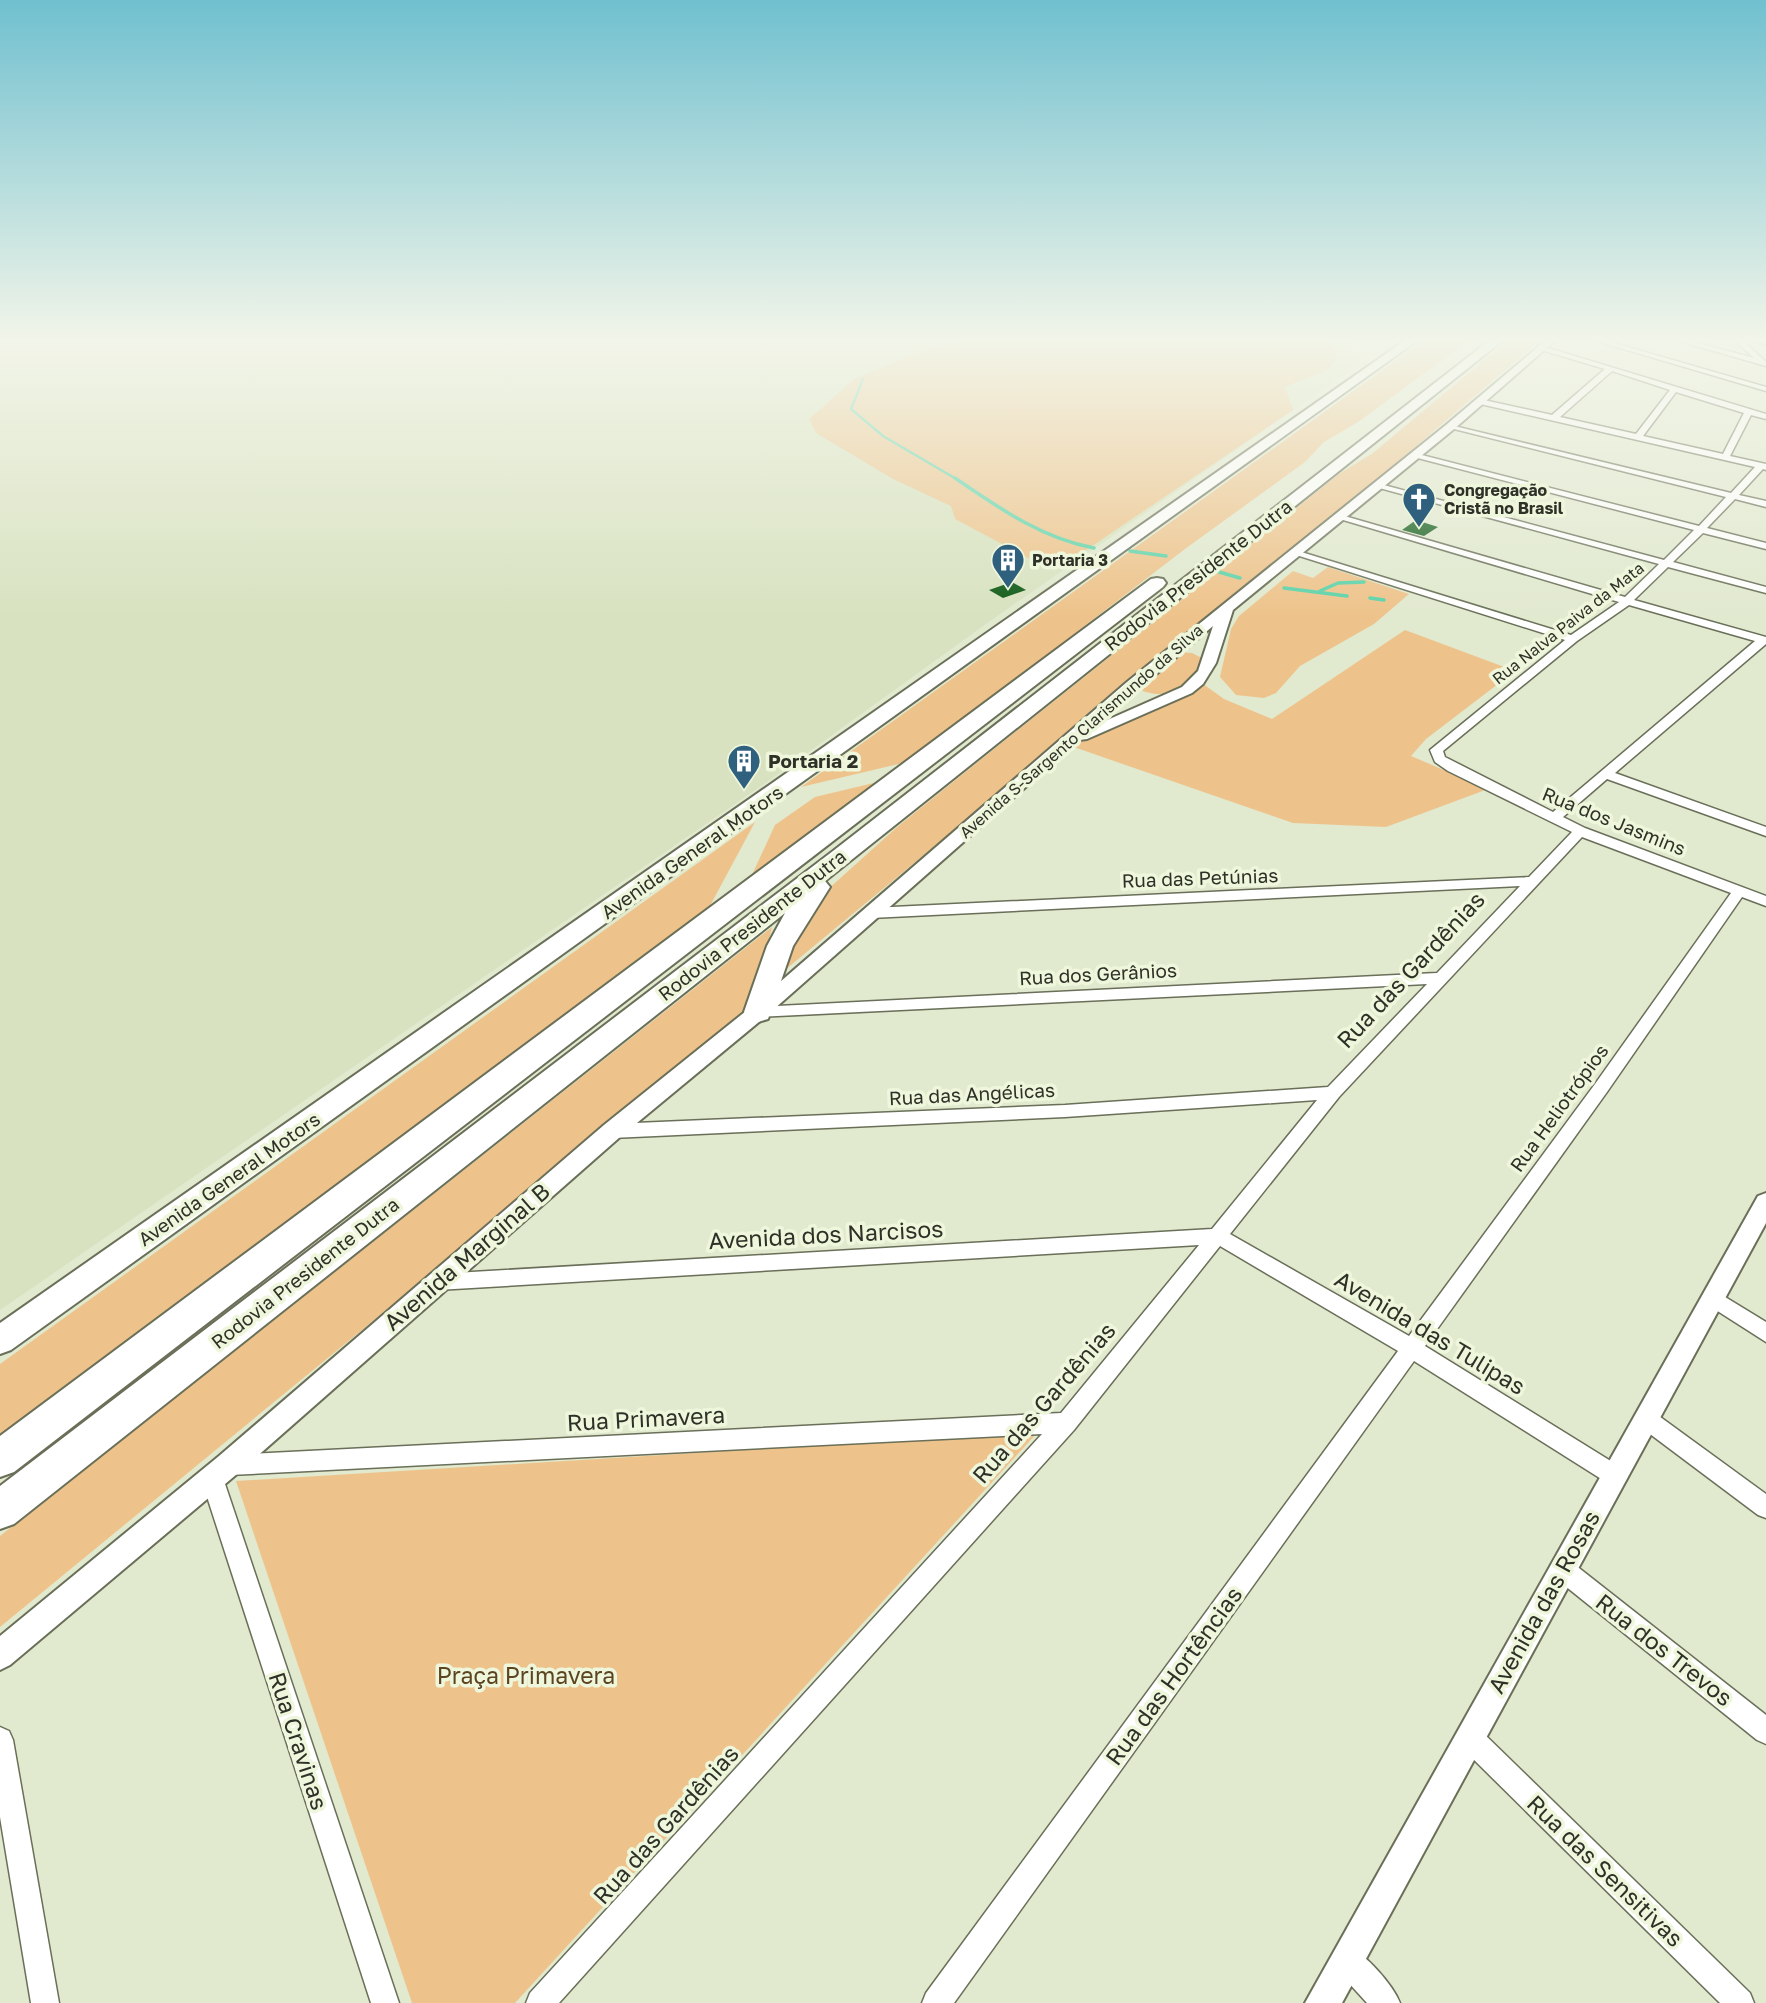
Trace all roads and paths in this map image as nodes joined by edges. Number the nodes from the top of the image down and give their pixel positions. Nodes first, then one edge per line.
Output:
1 (1285, 430) edge
2 (1359, 430) edge
3 (1383, 430) edge
4 (1446, 430) edge
5 (1464, 430) edge
6 (1609, 430) edge
7 (1643, 430) edge
8 (1739, 430) edge
9 (1638, 437) junction
10 (1415, 456) junction
11 (1725, 457) junction
12 (1763, 466) edge
13 (1377, 486) junction
14 (1731, 496) junction
15 (1766, 504) edge
16 (1338, 517) junction
17 (1701, 529) junction
18 (1766, 546) edge
19 (1295, 553) junction
20 (1666, 563) junction
21 (1766, 590) edge
22 (1627, 601) junction
23 (1230, 605) junction
24 (1573, 639) junction
25 (1765, 641) edge
26 (1176, 650) junction
27 (1212, 663) junction
28 (1132, 685) junction
29 (1162, 701) junction
30 (1065, 744) junction
31 (1452, 768) joint
32 (1605, 774) junction
33 (1553, 819) junction
34 (1763, 827) edge
35 (1580, 831) junction
36 (842, 856) junction
37 (933, 858) joint
38 (1530, 881) junction
39 (1740, 891) junction
40 (1766, 901) edge
41 (871, 913) junction
42 (1439, 978) junction
43 (758, 1012) junction
44 (1333, 1093) junction
45 (612, 1131) junction
46 (1766, 1202) edge
47 (1219, 1236) junction
48 (437, 1282) junction
49 (1712, 1297) junction
50 (1766, 1333) edge
51 (0, 1340) edge
52 (1411, 1348) junction
53 (1646, 1418) junction
54 (1066, 1423) junction
55 (0, 1459) edge
56 (220, 1472) junction
57 (1614, 1475) junction
58 (1766, 1507) edge
59 (0, 1510) edge
60 (1562, 1569) junction
61 (0, 1656) edge
62 (1766, 1731) edge
63 (1470, 1738) junction
64 (0, 1740) edge
65 (1347, 1960) junction
66 (46, 2003) edge
67 (385, 2003) edge
68 (540, 2003) edge
69 (936, 2003) edge
70 (1323, 2003) edge
71 (1386, 2003) edge
72 (1740, 2003) edge

1 - 51 main road, Avenida General Motors
2 - 55 highway, Rodovia Presidente Dutra
3 - 36 highway, Rodovia Presidente Dutra
4 - 10 street, Avenida S-Sargento Clarismundo da Silva
5 - 14 street
6 - 9 street
7 - 9 street
8 - 11 street
9 - 11 street
10 - 13 street, Avenida S-Sargento Clarismundo da Silva
10 - 17 street
11 - 12 street
12 - 14 street, Rua Nalva Paiva da Mata
13 - 16 street, Avenida S-Sargento Clarismundo da Silva
13 - 20 street
14 - 15 street
14 - 17 street, Rua Nalva Paiva da Mata
16 - 19 street, Avenida S-Sargento Clarismundo da Silva
16 - 22 street
17 - 18 street
17 - 20 street, Rua Nalva Paiva da Mata
19 - 23 street, Avenida S-Sargento Clarismundo da Silva
19 - 24 street
20 - 21 street
20 - 22 street, Rua Nalva Paiva da Mata
22 - 24 street, Rua Nalva Paiva da Mata
22 - 25 street
23 - 26 street, Avenida S-Sargento Clarismundo da Silva
23 - 27 street
24 - 31 street, Rua Nalva Paiva da Mata
25 - 32 street
26 - 27 street
26 - 28 street, Avenida S-Sargento Clarismundo da Silva
27 - 29 street
28 - 29 street
28 - 30 street, Avenida S-Sargento Clarismundo da Silva
29 - 30 street
30 - 37 street, Avenida S-Sargento Clarismundo da Silva
31 - 33 street, Rua dos Jasmins
32 - 33 street
32 - 34 street
33 - 35 street, Rua dos Jasmins
35 - 38 street, Rua das Gardênias
35 - 39 street, Rua dos Jasmins
36 - 43 highway
36 - 59 highway, Rodovia Presidente Dutra
37 - 41 street, Avenida Marginal B
38 - 41 street, Rua das Petúnias
38 - 42 street, Rua das Gardênias
39 - 40 street, Rua dos Jasmins
39 - 52 street, Rua Heliotrópios
41 - 43 street, Avenida Marginal B
42 - 43 street, Rua dos Gerânios
42 - 44 street, Rua das Gardênias
43 - 45 street, Avenida Marginal B
44 - 45 street, Rua das Angélicas
44 - 47 street, Rua das Gardênias
45 - 48 street, Avenida Marginal B
46 - 49 street, Avenida das Rosas
47 - 48 street, Avenida dos Narcisos
47 - 52 street, Avenida das Tulipas
47 - 54 street, Rua das Gardênias
48 - 56 street, Avenida Marginal B
49 - 50 street
49 - 53 street, Avenida das Rosas
52 - 57 street, Avenida das Tulipas
52 - 69 street, Rua das Hortências
53 - 57 street, Avenida das Rosas
53 - 58 street
54 - 56 street, Rua Primavera
54 - 68 street, Rua das Gardênias
56 - 61 street, Avenida Marginal B
56 - 67 street, Rua Cravinas
57 - 60 street, Avenida das Rosas
60 - 62 street, Rua dos Trevos
60 - 63 street, Avenida das Rosas
63 - 65 street, Avenida das Rosas
63 - 72 street, Rua das Sensitivas
64 - 66 street
65 - 70 street, Avenida das Rosas
65 - 71 street

